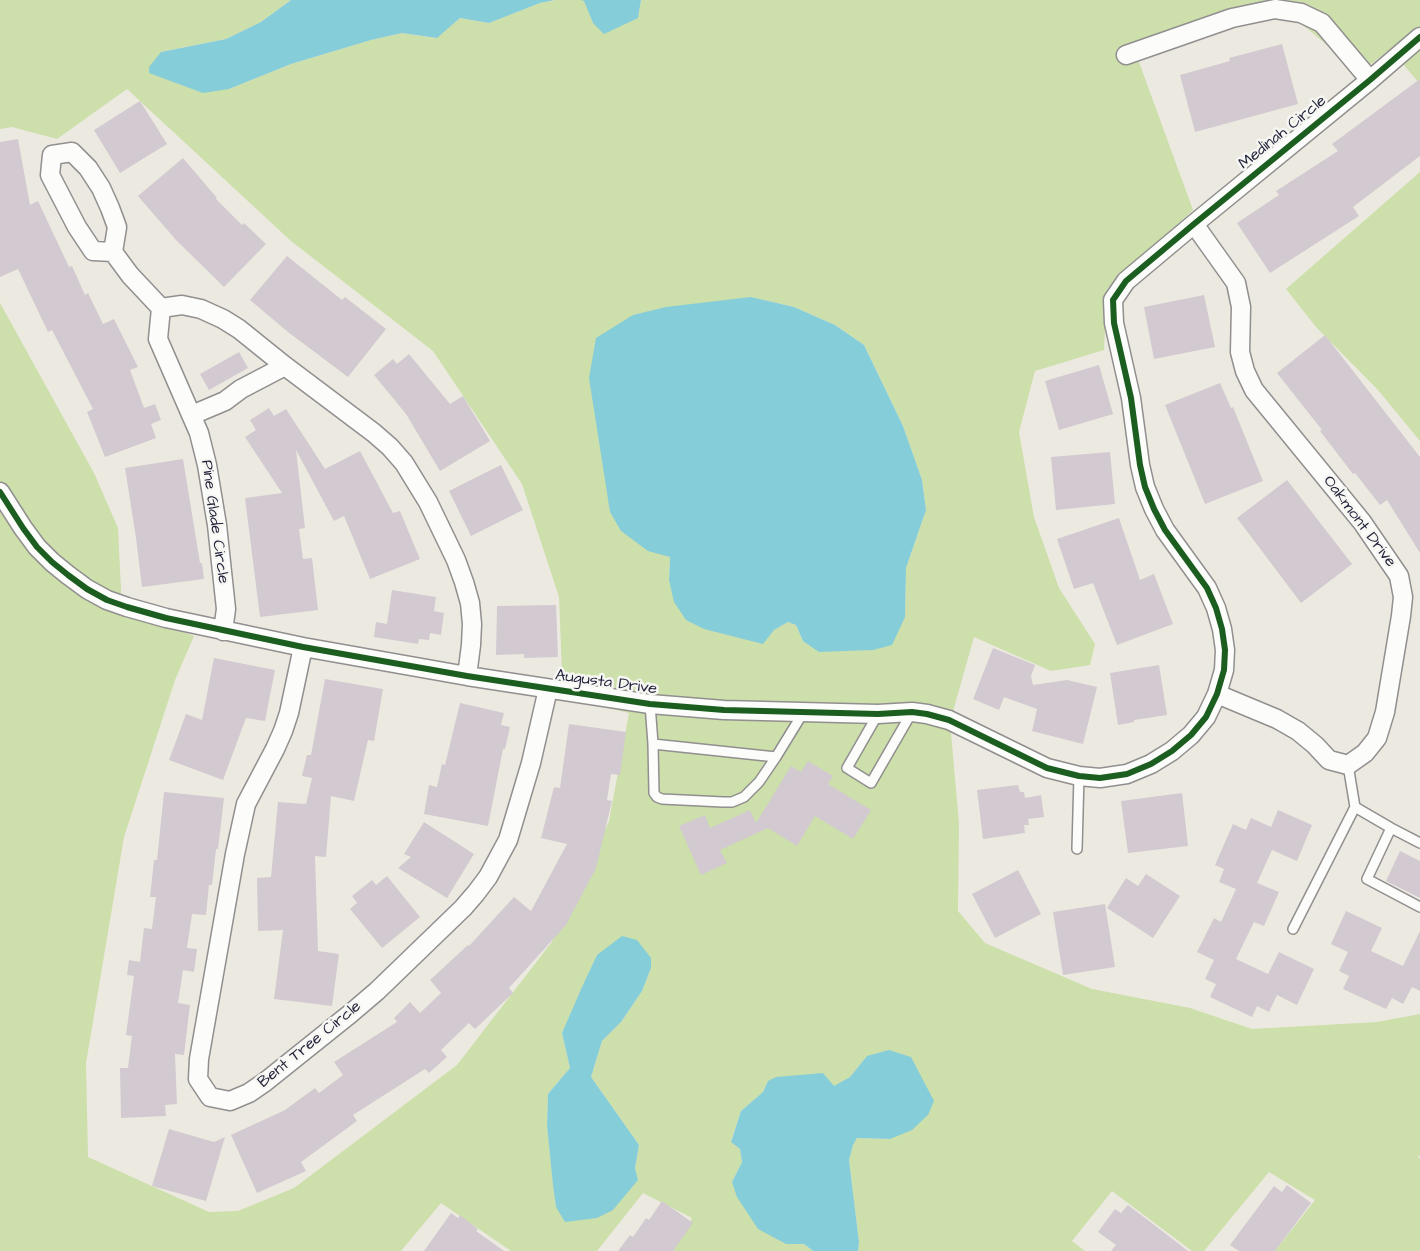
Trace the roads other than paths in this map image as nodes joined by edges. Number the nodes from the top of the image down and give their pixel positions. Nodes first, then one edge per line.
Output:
1 (1420, 37) edge
2 (1126, 55) dead end
3 (1370, 80) junction
4 (1194, 224) junction
5 (113, 252) junction
6 (161, 308) junction
7 (285, 366) junction
8 (192, 415) junction
9 (0, 492) edge
10 (223, 631) junction
11 (303, 647) junction
12 (467, 676) junction
13 (548, 689) junction
14 (1217, 694) junction
15 (650, 704) junction
16 (912, 712) junction
17 (803, 713) junction
18 (878, 714) junction
19 (653, 744) junction
20 (776, 758) junction
21 (1348, 765) junction
22 (1079, 776) junction
23 (1355, 807) junction
24 (1391, 828) junction
25 (1420, 843) edge
26 (1077, 849) dead end
27 (1420, 907) edge
28 (1293, 929) dead end

1 - 3 street, Medinah Circle
2 - 3 street
3 - 4 street, Medinah Circle
4 - 14 street, Medinah Circle
4 - 21 street, Oakmont Drive
5 - 5 street
5 - 6 street
6 - 7 street
6 - 8 street, Pine Glade Circle
7 - 8 street
7 - 12 street
8 - 10 street, Pine Glade Circle
9 - 10 street, Augusta Drive
10 - 11 street, Augusta Drive
11 - 12 street, Augusta Drive
11 - 13 street, Bent Tree Circle
12 - 13 street, Augusta Drive
13 - 15 street, Augusta Drive
14 - 21 street
14 - 22 street, Augusta Drive
15 - 17 street, Augusta Drive
15 - 19 lane
16 - 18 street, Augusta Drive
16 - 18 lane
16 - 22 street, Augusta Drive
17 - 18 street, Augusta Drive
17 - 20 lane
19 - 20 lane
19 - 20 lane
21 - 23 lane
22 - 26 lane
23 - 24 lane
23 - 28 lane
24 - 25 lane
24 - 27 lane

